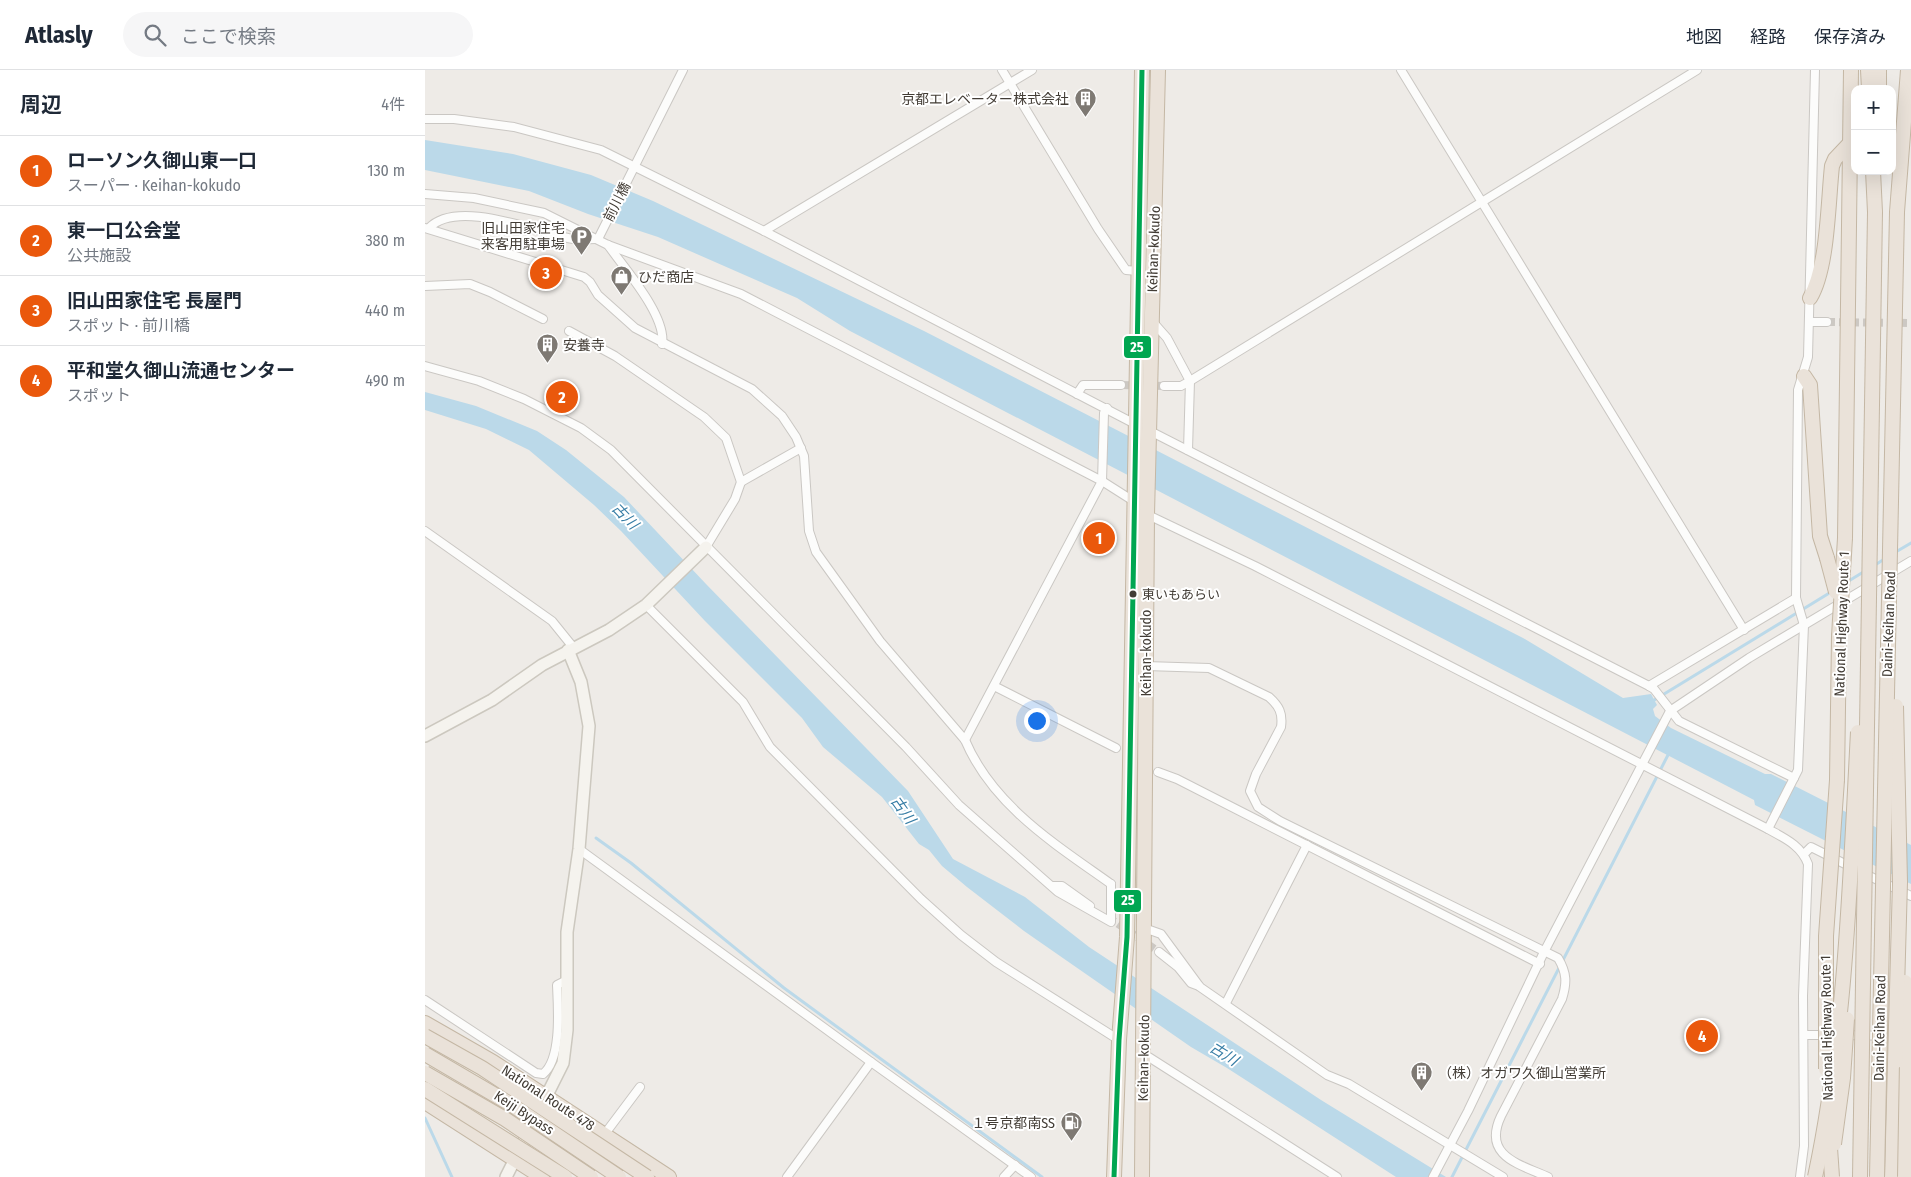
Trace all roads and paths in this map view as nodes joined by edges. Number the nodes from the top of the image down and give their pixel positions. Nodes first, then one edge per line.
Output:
1 (1002, 70) edge
2 (1032, 70) edge
3 (1142, 70) edge
4 (1158, 70) edge
5 (1401, 70) edge
6 (1697, 70) edge
7 (1815, 70) edge
8 (1851, 70) edge
9 (1868, 70) edge
10 (1879, 70) edge
11 (1898, 70) edge
12 (1908, 70) edge
13 (685, 71) edge
14 (1010, 83) junction
15 (1869, 85) edge
16 (1879, 85) edge
17 (425, 119) edge
18 (1852, 130) edge
19 (1851, 142) edge
20 (634, 169) junction
21 (1851, 175) edge
22 (1875, 175) edge
23 (425, 194) edge
24 (1482, 202) junction
25 (1897, 212) junction
26 (427, 228) edge
27 (765, 232) junction
28 (600, 236) junction
29 (608, 245) junction
30 (1137, 271) junction
31 (425, 286) edge
32 (1810, 298) junction
33 (543, 319) dead end
34 (1152, 321) junction
35 (1809, 322) junction
36 (1827, 322) tunnel mouth
37 (569, 331) dead end
38 (662, 344) junction
39 (425, 366) edge
40 (1804, 376) junction
41 (1190, 381) junction
42 (1121, 385) tunnel mouth
43 (1164, 386) tunnel mouth
44 (1077, 394) junction
45 (1106, 410) junction
46 (1142, 430) junction
47 (801, 448) junction
48 (1188, 450) junction
49 (1102, 478) junction
50 (741, 482) junction
51 (1139, 497) junction
52 (1147, 515) junction
53 (425, 531) edge
54 (704, 548) junction
55 (1892, 548) junction
56 (1868, 549) junction
57 (1911, 560) edge
58 (1797, 600) junction
59 (648, 602) junction
60 (1804, 622) junction
61 (1839, 629) junction
62 (1744, 630) junction
63 (570, 649) junction
64 (1146, 666) junction
65 (994, 686) junction
66 (1651, 687) junction
67 (1667, 712) junction
68 (425, 736) edge
69 (965, 740) junction
70 (1116, 748) dead end
71 (1640, 766) junction
72 (1158, 772) dead end
73 (1794, 779) junction
74 (1767, 829) junction
75 (1307, 845) junction
76 (579, 849) junction
77 (1804, 854) junction
78 (1127, 871) junction
79 (1900, 882) junction
80 (1111, 884) junction
81 (1053, 886) junction
82 (1911, 896) edge
83 (1851, 903) junction
84 (1108, 916) tunnel mouth
85 (1144, 928) junction
86 (1159, 952) tunnel mouth
87 (1544, 952) junction
88 (1540, 964) junction
89 (565, 981) junction
90 (1200, 987) junction
91 (425, 1000) edge
92 (1225, 1003) junction
93 (425, 1023) edge
94 (1804, 1035) junction
95 (425, 1036) edge
96 (1119, 1036) junction
97 (1911, 1036) edge
98 (1144, 1050) junction
99 (425, 1054) edge
100 (871, 1062) junction
101 (425, 1073) edge
102 (640, 1086) dead end
103 (425, 1089) edge
104 (546, 1096) junction
105 (425, 1102) edge
106 (604, 1135) junction
107 (1449, 1147) junction
108 (515, 1158) junction
109 (1015, 1165) junction
110 (506, 1177) edge
111 (543, 1177) edge
112 (565, 1177) edge
113 (591, 1177) edge
114 (619, 1177) edge
115 (647, 1177) edge
116 (669, 1177) edge
117 (787, 1177) edge
118 (1004, 1177) edge
119 (1031, 1177) edge
120 (1114, 1177) edge
121 (1142, 1177) edge
122 (1337, 1177) edge
123 (1433, 1177) edge
124 (1503, 1177) edge
125 (1548, 1177) edge
126 (1800, 1177) edge
127 (1815, 1177) edge
128 (1830, 1177) edge
129 (1860, 1177) edge
130 (1877, 1177) edge
131 (1892, 1177) edge
132 (1905, 1177) edge

1 - 14 street
2 - 14 street
3 - 30 highway, Keihan-kokudo
4 - 34 highway, Keihan-kokudo
5 - 24 street
6 - 24 street
7 - 32 street
8 - 18 highway, National Highway Route 1
9 - 15 highway
10 - 16 highway
11 - 25 highway, Daini-Keihan Road
12 - 25 highway
13 - 20 street, 前川橋
14 - 27 street
14 - 30 street
17 - 20 street
19 - 32 highway
20 - 27 street
20 - 28 street, 前川橋
21 - 61 highway, National Highway Route 1, bridge
22 - 56 highway, Daini-Keihan Road, bridge
23 - 28 street
24 - 41 street
24 - 62 street
25 - 55 highway, Daini-Keihan Road, bridge
26 - 28 street
26 - 38 street
27 - 44 street
28 - 29 street
29 - 38 street
29 - 49 street
30 - 46 highway, Keihan-kokudo
31 - 33 street
32 - 35 street
34 - 41 street
34 - 46 highway, Keihan-kokudo
35 - 36 street
35 - 40 street
37 - 50 street
38 - 47 street
39 - 54 street
40 - 58 street
40 - 61 highway, bridge
41 - 43 street
41 - 48 street
42 - 44 street
44 - 45 street
45 - 46 street
45 - 49 street
46 - 48 street
46 - 51 highway, Keihan-kokudo
47 - 50 street
47 - 69 street
48 - 66 street
49 - 51 street
49 - 65 street
50 - 54 street
51 - 52 highway, Keihan-kokudo
51 - 78 highway, Keihan-kokudo
52 - 64 highway, Keihan-kokudo
52 - 71 street
53 - 63 street
54 - 59 street
54 - 81 street
55 - 79 highway, bridge
55 - 130 highway, Daini-Keihan Road, bridge
56 - 83 highway, bridge
56 - 129 highway, Daini-Keihan Road, bridge
57 - 60 street
58 - 60 street
58 - 62 street
59 - 63 street
59 - 96 street
60 - 67 street
60 - 73 street
61 - 128 highway, National Highway Route 1, bridge
62 - 66 street
63 - 68 street
63 - 76 street
64 - 85 highway, Keihan-kokudo
64 - 87 street
65 - 69 street
65 - 70 street
66 - 67 street
67 - 71 street
67 - 73 street
69 - 80 street
71 - 74 street
71 - 87 street
72 - 75 street
73 - 74 street
74 - 77 street
75 - 88 street
75 - 92 street
76 - 89 street
76 - 100 street
77 - 82 street
77 - 94 street
78 - 80 street
78 - 96 highway, Keihan-kokudo
79 - 131 highway, bridge
79 - 132 highway, bridge
80 - 81 street
81 - 84 street
83 - 127 highway, bridge
83 - 128 highway, bridge
85 - 90 street
85 - 98 highway, Keihan-kokudo
86 - 90 street
87 - 88 street
87 - 125 street
88 - 107 street
89 - 91 street
89 - 104 street
90 - 92 street
92 - 107 street
93 - 104 highway, National Route 478
94 - 97 street
94 - 126 street
95 - 115 highway, bridge
96 - 120 highway, Keihan-kokudo
98 - 121 highway, Keihan-kokudo
98 - 122 street
99 - 114 highway, Keiji Bypass, bridge
100 - 109 street
100 - 117 street
101 - 113 highway, Keiji Bypass, bridge
102 - 106 street
103 - 112 highway, bridge
104 - 106 highway, National Route 478
104 - 108 street
105 - 108 highway
106 - 116 highway, National Route 478
107 - 123 street
107 - 124 street
108 - 110 street
108 - 111 highway
109 - 118 street
109 - 119 street

